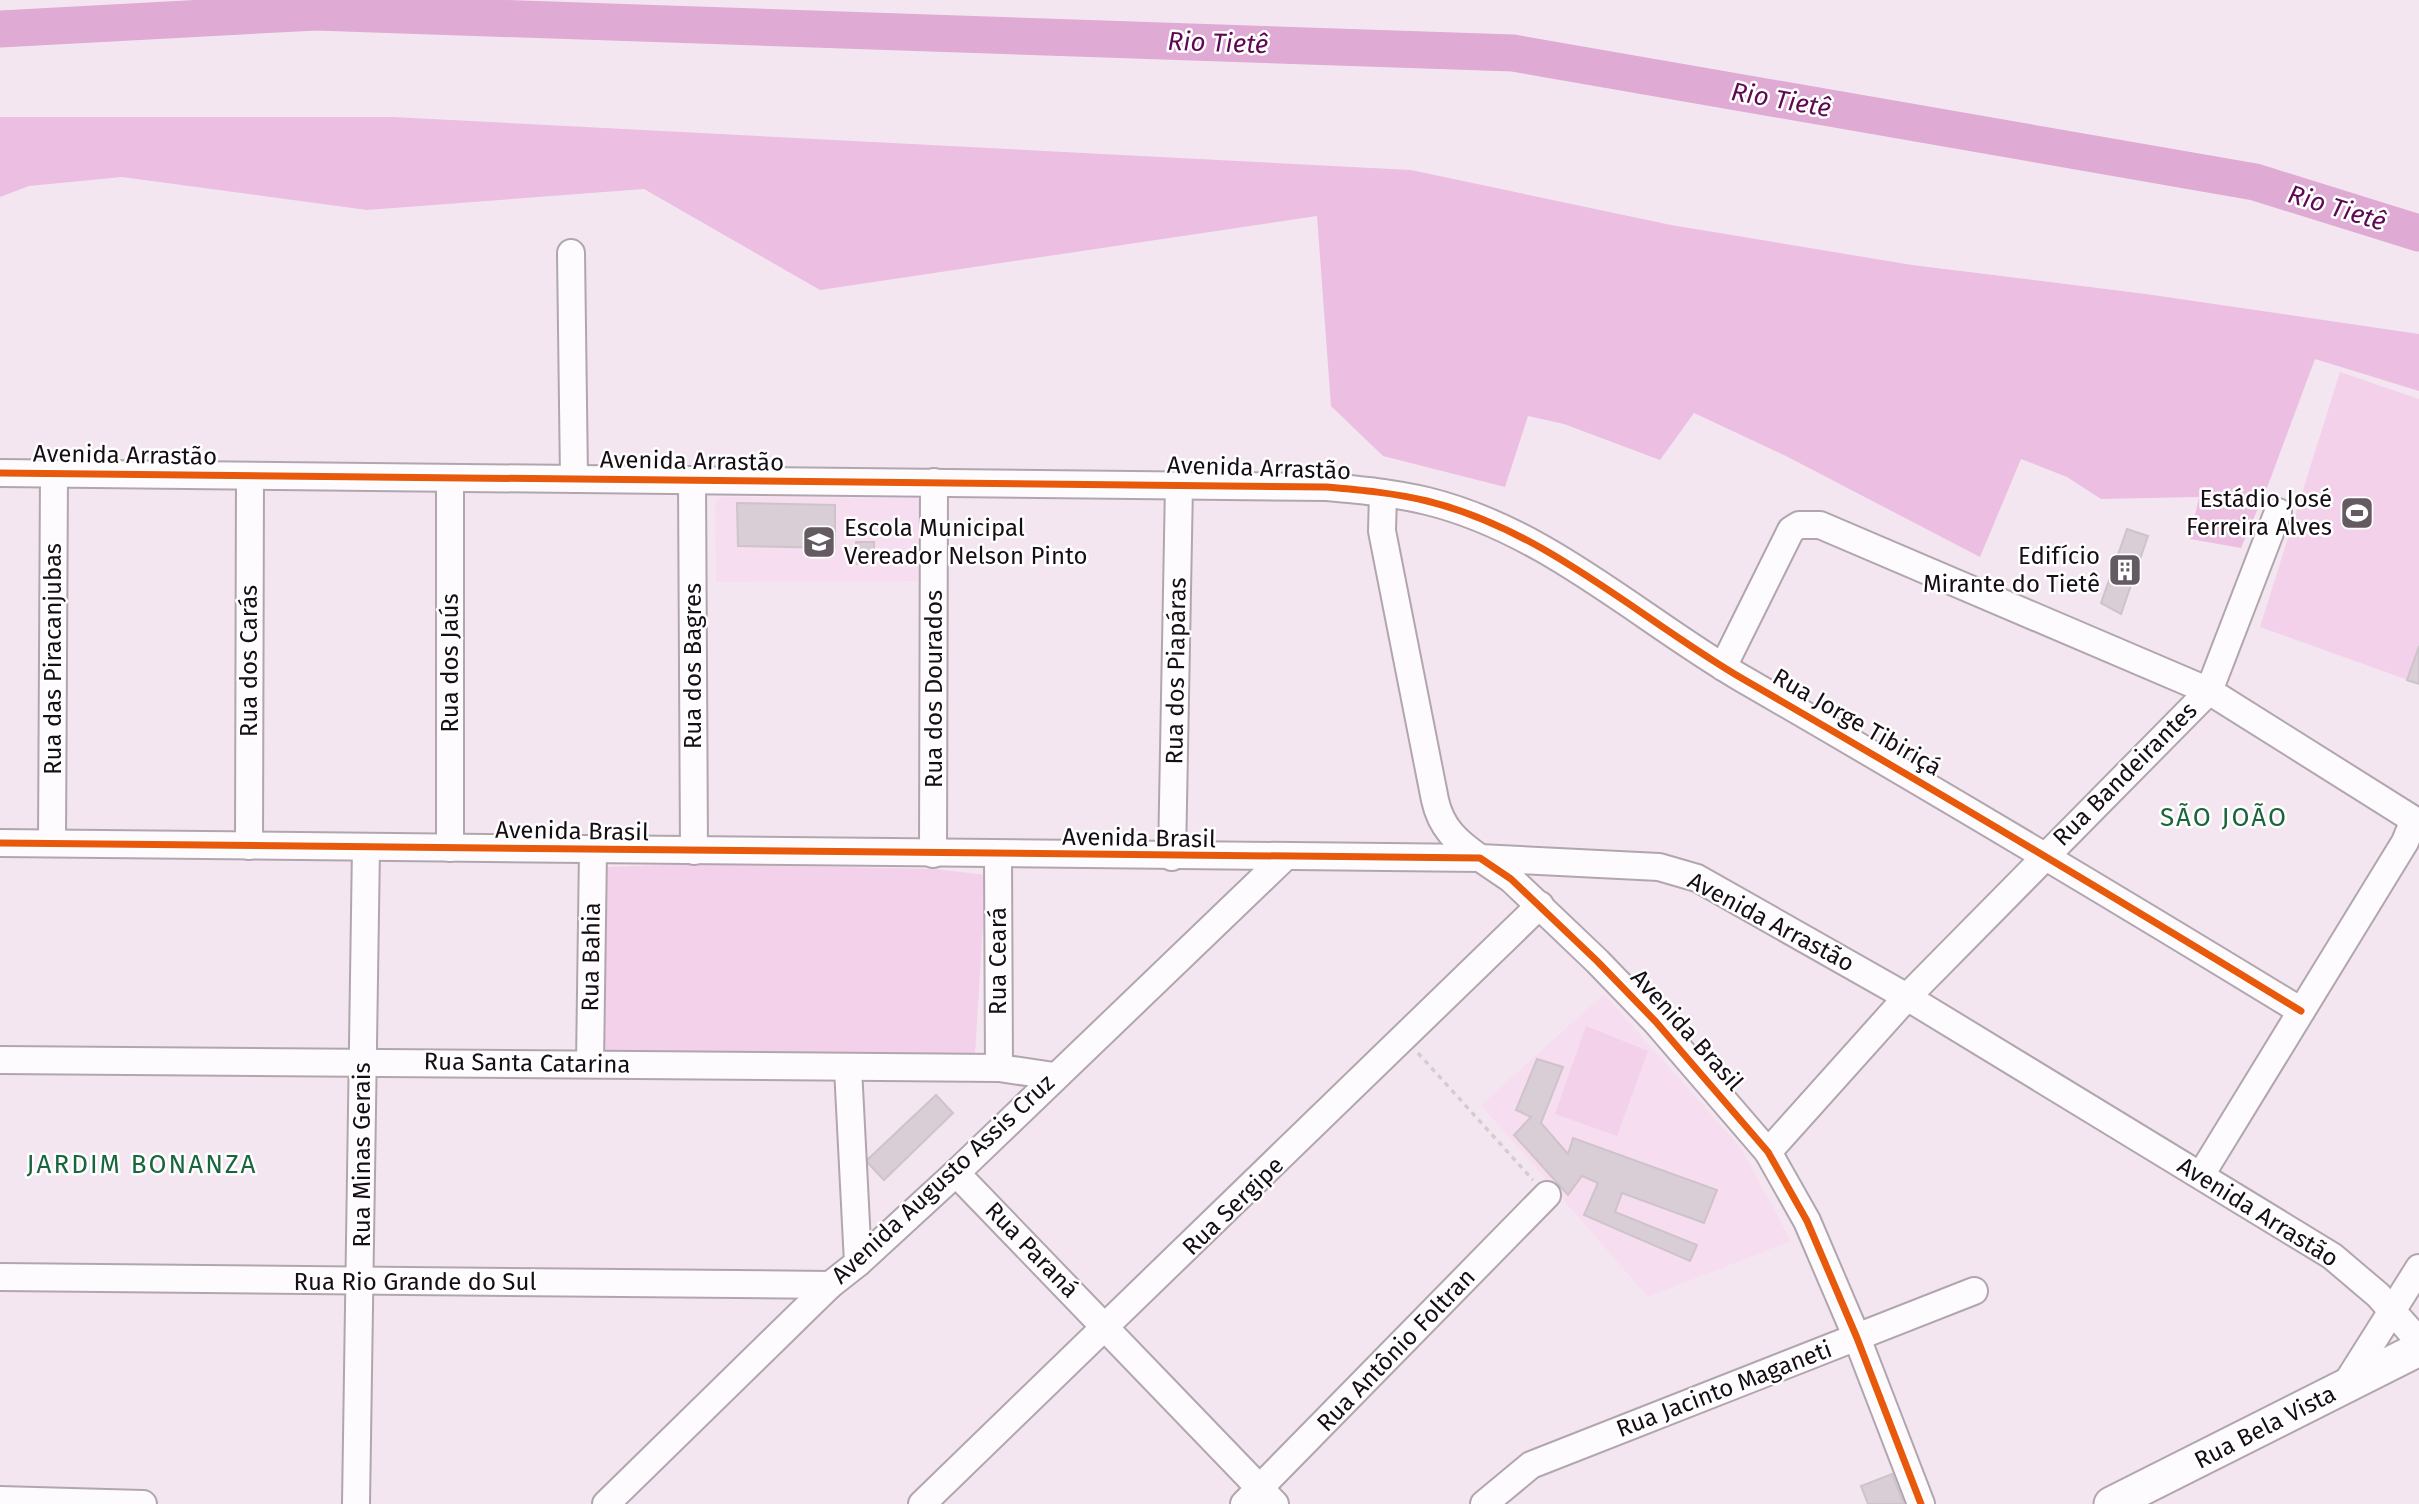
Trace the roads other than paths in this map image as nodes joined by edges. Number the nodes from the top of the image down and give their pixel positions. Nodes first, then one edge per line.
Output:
1 (571, 253) dead end
2 (0, 474) edge
3 (54, 474) junction
4 (250, 476) junction
5 (450, 478) junction
6 (574, 479) junction
7 (692, 480) junction
8 (934, 482) junction
9 (1180, 485) junction
10 (1382, 493) junction
11 (2278, 512) dead end
12 (1723, 667) junction
13 (2209, 691) junction
14 (2417, 821) edge
15 (0, 843) edge
16 (52, 843) junction
17 (249, 846) junction
18 (366, 847) junction
19 (450, 848) junction
20 (593, 850) junction
21 (694, 851) junction
22 (933, 854) junction
23 (2045, 854) junction
24 (998, 855) junction
25 (1172, 857) junction
26 (1283, 859) junction
27 (1480, 859) junction
28 (1540, 905) junction
29 (1907, 997) junction
30 (2301, 1011) junction
31 (0, 1060) edge
32 (362, 1060) junction
33 (590, 1064) junction
34 (848, 1068) junction
35 (999, 1068) junction
36 (1054, 1076) junction
37 (1768, 1152) junction
38 (956, 1172) junction
39 (2201, 1175) junction
40 (1547, 1195) road end
41 (858, 1263) junction
42 (2419, 1268) edge
43 (0, 1277) edge
44 (361, 1282) junction
45 (830, 1284) junction
46 (1974, 1291) dead end
47 (2393, 1312) junction
48 (1108, 1327) junction
49 (1857, 1338) junction
50 (2419, 1341) edge
51 (2419, 1349) edge
52 (2344, 1387) junction
53 (1260, 1499) edge
54 (0, 1500) edge
55 (143, 1504) edge
56 (356, 1504) edge
57 (606, 1504) edge
58 (922, 1504) edge
59 (1484, 1504) edge
60 (1921, 1504) edge
61 (2111, 1504) edge

1 - 6 street
2 - 3 street, Avenida Arrastão
3 - 4 street, Avenida Arrastão
3 - 16 street, Rua das Piracanjubas
4 - 5 street, Avenida Arrastão
4 - 17 street, Rua dos Carás
5 - 6 street, Avenida Arrastão
5 - 19 street, Rua dos Jaús
6 - 7 street, Avenida Arrastão
7 - 8 street, Avenida Arrastão
7 - 21 street, Rua dos Bagres
8 - 9 street, Avenida Arrastão
8 - 22 street, Rua dos Dourados
9 - 10 street, Avenida Arrastão
9 - 25 street, Rua dos Piapáras
10 - 12 street, Rua Jorge Tibiriçá
10 - 27 street, Avenida Arrastão
11 - 13 street, Rua Bandeirantes
12 - 13 street
12 - 23 street, Rua Jorge Tibiriçá
13 - 14 street
13 - 23 street, Rua Bandeirantes
14 - 30 street
15 - 16 street, Avenida Brasil
16 - 17 street, Avenida Brasil
17 - 18 street, Avenida Brasil
18 - 19 street, Avenida Brasil
18 - 32 street, Rua Minas Gerais
19 - 20 street, Avenida Brasil
20 - 21 street, Avenida Brasil
20 - 33 street, Rua Bahia
21 - 22 street, Avenida Brasil
22 - 24 street, Avenida Brasil
23 - 29 street, Rua Bandeirantes
23 - 30 street, Rua Jorge Tibiriçá
24 - 25 street, Avenida Brasil
24 - 35 street, Rua Ceará
25 - 26 street, Avenida Brasil
26 - 27 street, Avenida Brasil
26 - 36 street, Avenida Augusto Assis Cruz
27 - 28 street, Avenida Brasil
27 - 29 street, Avenida Arrastão
28 - 37 street, Avenida Brasil
28 - 48 street, Rua Sergipe
29 - 37 street, Rua Bandeirantes
29 - 39 street, Avenida Arrastão
30 - 39 street
31 - 32 street, Rua Santa Catarina
32 - 33 street, Rua Santa Catarina
32 - 44 street, Rua Minas Gerais
33 - 34 street, Rua Santa Catarina
34 - 35 street, Rua Santa Catarina
34 - 41 street
35 - 36 street, Rua Santa Catarina
36 - 38 street, Avenida Augusto Assis Cruz
37 - 49 street, Avenida Brasil
38 - 41 street, Avenida Augusto Assis Cruz
38 - 48 street, Rua Paraná
39 - 47 street, Avenida Arrastão
40 - 53 street, Rua Antônio Foltran
41 - 45 street, Avenida Augusto Assis Cruz
42 - 47 street
43 - 44 street, Rua Rio Grande do Sul
44 - 45 street, Rua Rio Grande do Sul
44 - 56 street, Rua Minas Gerais
45 - 57 street, Avenida Augusto Assis Cruz
46 - 49 street, Rua Jacinto Maganeti
47 - 50 street, Avenida Arrastão
47 - 52 street
48 - 53 street, Rua Paraná
48 - 58 street, Rua Sergipe
49 - 59 street, Rua Jacinto Maganeti
49 - 60 street, Avenida Brasil
51 - 52 main road, Rua Bela Vista
52 - 61 main road, Rua Bela Vista
54 - 55 street

